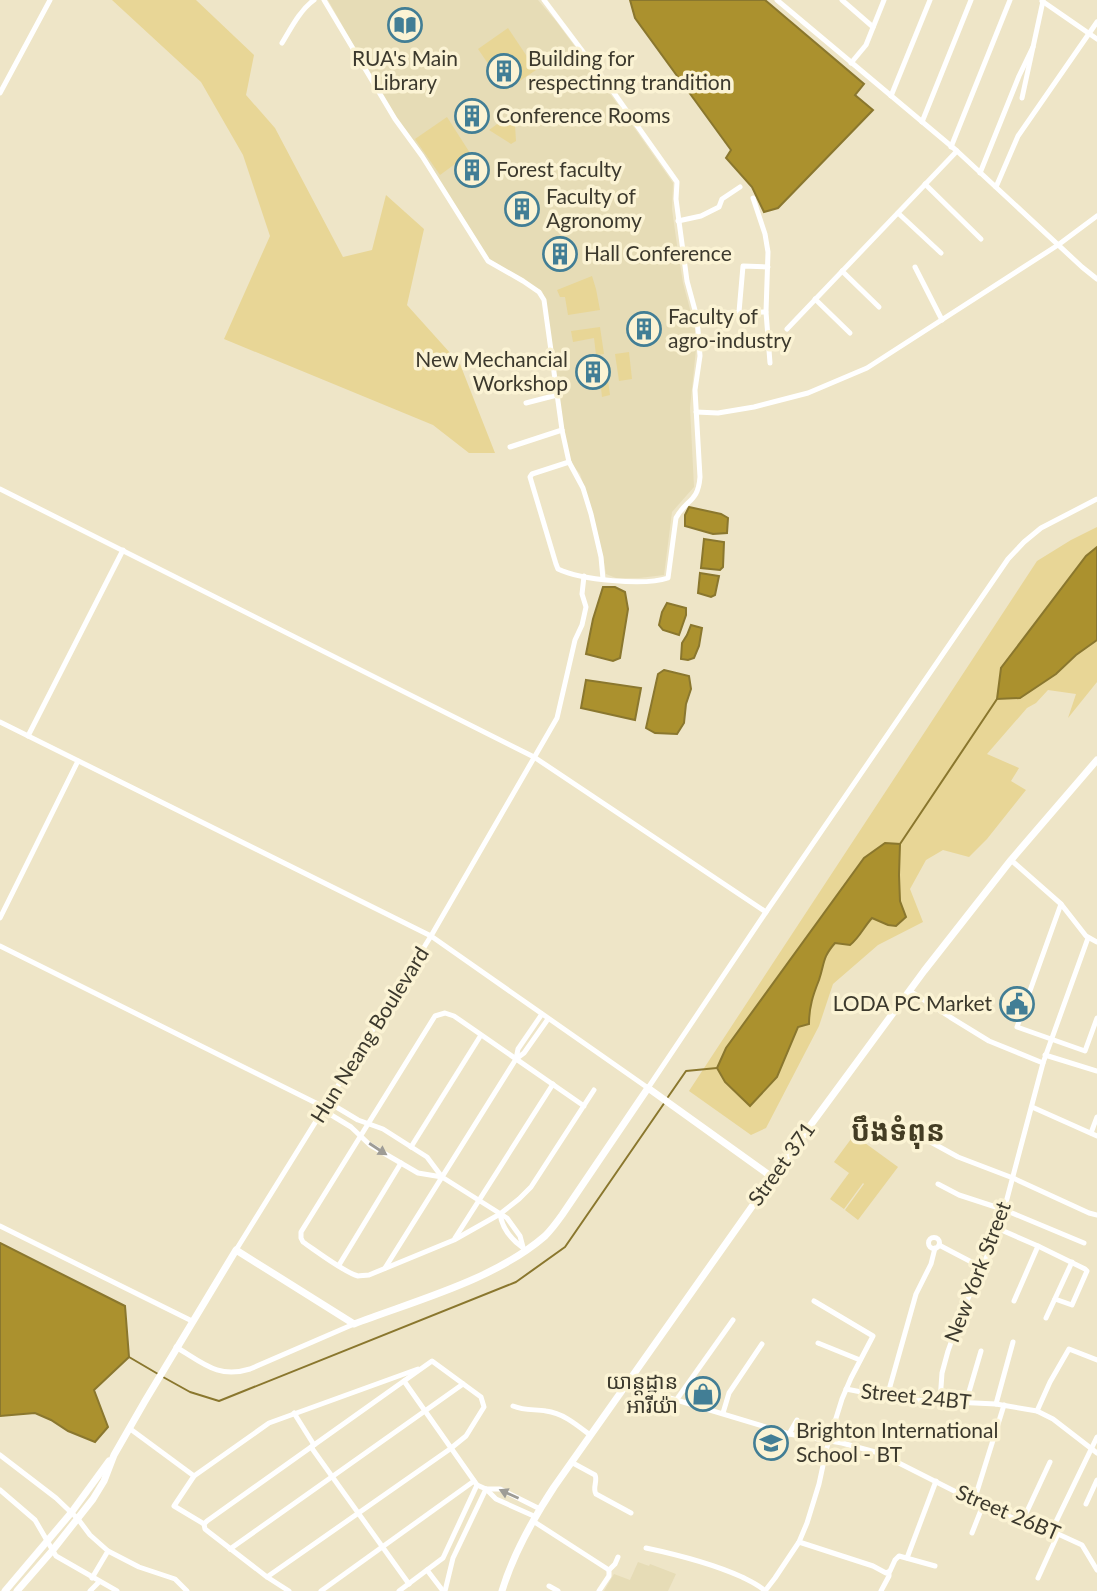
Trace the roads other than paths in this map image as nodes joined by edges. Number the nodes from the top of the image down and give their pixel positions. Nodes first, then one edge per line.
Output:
1 (50, 0) edge
2 (314, 0) edge
3 (324, 0) edge
4 (544, 0) edge
5 (777, 0) edge
6 (842, 0) edge
7 (884, 0) edge
8 (971, 0) edge
9 (1010, 0) edge
10 (928, 1) edge
11 (1042, 1) edge
12 (1097, 22) edge
13 (873, 27) junction
14 (1089, 33) junction
15 (1097, 39) edge
16 (282, 43) dead end
17 (1033, 47) junction
18 (851, 62) junction
19 (0, 93) edge
20 (891, 96) junction
21 (1022, 98) dead end
22 (922, 122) junction
23 (954, 149) junction
24 (980, 173) junction
25 (925, 184) junction
26 (740, 187) dead end
27 (996, 187) junction
28 (753, 198) dead end
29 (898, 213) junction
30 (1097, 216) edge
31 (678, 221) junction
32 (981, 239) dead end
33 (1058, 245) junction
34 (941, 253) dead end
35 (768, 267) junction
36 (915, 267) dead end
37 (842, 271) junction
38 (1097, 279) edge
39 (815, 299) junction
40 (879, 307) dead end
41 (739, 312) junction
42 (766, 312) junction
43 (696, 314) junction
44 (942, 320) junction
45 (787, 329) dead end
46 (850, 333) dead end
47 (770, 363) dead end
48 (557, 395) junction
49 (526, 403) dead end
50 (696, 412) junction
51 (562, 430) junction
52 (510, 447) dead end
53 (569, 463) junction
54 (0, 489) edge
55 (1097, 499) edge
56 (123, 550) junction
57 (584, 576) junction
58 (603, 579) junction
59 (0, 722) edge
60 (29, 736) junction
61 (534, 757) junction
62 (1097, 760) edge
63 (78, 761) junction
64 (1011, 860) junction
65 (1061, 904) junction
66 (766, 912) junction
67 (0, 918) edge
68 (431, 936) junction
69 (1088, 937) junction
70 (1097, 942) edge
71 (0, 946) edge
72 (910, 990) junction
73 (542, 1014) junction
74 (548, 1018) junction
75 (1097, 1018) edge
76 (530, 1032) junction
77 (481, 1035) junction
78 (536, 1036) junction
79 (1051, 1039) junction
80 (1045, 1055) junction
81 (516, 1059) junction
82 (1043, 1063) junction
83 (1097, 1071) edge
84 (553, 1084) junction
85 (648, 1088) junction
86 (594, 1090) dead end
87 (325, 1106) junction
88 (584, 1106) junction
89 (1032, 1107) junction
90 (347, 1113) junction
91 (1097, 1117) edge
92 (341, 1121) junction
93 (368, 1124) junction
94 (1094, 1134) edge
95 (361, 1135) junction
96 (927, 1140) dead end
97 (411, 1147) junction
98 (401, 1163) junction
99 (442, 1177) junction
100 (772, 1177) junction
101 (1013, 1178) junction
102 (938, 1184) dead end
103 (479, 1200) junction
104 (1005, 1210) junction
105 (500, 1214) junction
106 (1097, 1215) edge
107 (0, 1226) edge
108 (999, 1229) junction
109 (454, 1240) junction
110 (1084, 1243) dead end
111 (1038, 1246) junction
112 (523, 1249) junction
113 (236, 1250) junction
114 (1072, 1262) junction
115 (339, 1265) junction
116 (981, 1267) junction
117 (385, 1268) junction
118 (1055, 1299) junction
119 (814, 1301) dead end
120 (1014, 1301) dead end
121 (1046, 1318) dead end
122 (733, 1320) dead end
123 (192, 1321) junction
124 (354, 1324) junction
125 (1013, 1342) dead end
126 (818, 1343) dead end
127 (762, 1344) dead end
128 (175, 1349) junction
129 (981, 1351) dead end
130 (860, 1360) junction
131 (1097, 1360) edge
132 (425, 1367) junction
133 (404, 1381) junction
134 (629, 1381) junction
135 (463, 1384) junction
136 (846, 1389) junction
137 (887, 1397) junction
138 (677, 1399) junction
139 (940, 1401) junction
140 (965, 1402) junction
141 (996, 1404) junction
142 (1004, 1405) junction
143 (513, 1406) dead end
144 (424, 1411) junction
145 (1037, 1411) junction
146 (294, 1413) junction
147 (723, 1413) junction
148 (797, 1420) dead end
149 (129, 1429) junction
150 (590, 1434) junction
151 (789, 1434) junction
152 (1097, 1437) edge
153 (828, 1441) junction
154 (312, 1446) junction
155 (1091, 1448) junction
156 (450, 1449) junction
157 (1097, 1453) edge
158 (0, 1455) edge
159 (571, 1462) junction
160 (1050, 1462) dead end
161 (194, 1476) junction
162 (332, 1477) junction
163 (1097, 1480) edge
164 (936, 1481) junction
165 (476, 1483) junction
166 (486, 1489) junction
167 (0, 1490) edge
168 (974, 1501) junction
169 (1086, 1504) dead end
170 (984, 1505) junction
171 (358, 1513) junction
172 (631, 1513) dead end
173 (75, 1516) junction
174 (536, 1516) junction
175 (1022, 1522) junction
176 (204, 1524) junction
177 (1051, 1532) junction
178 (972, 1533) dead end
179 (1058, 1534) junction
180 (799, 1542) junction
181 (47, 1543) junction
182 (382, 1547) junction
183 (646, 1548) dead end
184 (230, 1549) junction
185 (52, 1551) junction
186 (108, 1551) junction
187 (618, 1557) dead end
188 (907, 1558) junction
189 (935, 1566) dead end
190 (427, 1570) junction
191 (609, 1570) junction
192 (1097, 1570) edge
193 (888, 1573) junction
194 (267, 1577) junction
195 (92, 1578) junction
196 (1038, 1578) dead end
197 (99, 1582) junction
198 (409, 1584) junction
199 (549, 1586) dead end
200 (5, 1591) edge
201 (17, 1591) edge
202 (90, 1591) edge
203 (117, 1591) edge
204 (187, 1591) edge
205 (289, 1591) edge
206 (321, 1591) edge
207 (398, 1591) edge
208 (444, 1591) edge
209 (502, 1591) edge
210 (558, 1591) edge
211 (599, 1591) edge
212 (765, 1591) edge
213 (881, 1591) edge

1 - 19 street
2 - 16 street
3 - 48 street
4 - 31 street
5 - 18 street
6 - 13 street
7 - 13 street
8 - 22 street
9 - 23 street
10 - 20 street
11 - 14 street
11 - 17 street
12 - 14 street
13 - 18 street
14 - 15 street
14 - 27 street
17 - 21 street
17 - 24 street
18 - 20 street
20 - 22 street
22 - 23 street
23 - 24 street
23 - 25 street
24 - 27 street
25 - 29 street
25 - 32 street
26 - 31 street
27 - 33 street
28 - 35 street
29 - 34 street
29 - 37 street
30 - 33 street
31 - 43 street
33 - 38 street
33 - 44 street
35 - 41 street
35 - 42 street
36 - 44 street
37 - 39 street
37 - 40 street
39 - 45 street
39 - 46 street
41 - 42 street
41 - 43 street
42 - 47 street
43 - 50 street
44 - 50 street
48 - 49 street
48 - 51 street
50 - 58 street
51 - 52 street
51 - 53 street
53 - 57 street
53 - 58 street
54 - 56 street
55 - 66 street
56 - 60 street
56 - 61 street
57 - 58 street
57 - 61 street
59 - 60 street
60 - 63 street
61 - 66 street
61 - 68 street
62 - 64 main road, Street 371
63 - 67 street
63 - 68 street
64 - 65 street
64 - 72 main road, Street 371
65 - 69 street
65 - 79 street
66 - 85 street
68 - 73 street, Hun Neang Boulevard
68 - 87 street, Hun Neang Boulevard
69 - 70 street
69 - 79 street, New York Street
71 - 87 street
72 - 82 street
72 - 100 main road, Street 371
73 - 74 street, Hun Neang Boulevard
73 - 76 street
74 - 78 street
74 - 85 street, Hun Neang Boulevard
75 - 79 street
76 - 78 street
76 - 81 street
77 - 81 street
77 - 93 street
77 - 97 street
78 - 81 street
79 - 80 street, New York Street
80 - 82 street, New York Street
80 - 83 street
81 - 84 street
81 - 99 street
82 - 89 street, New York Street
84 - 88 street
84 - 103 street
85 - 100 main road, Hun Neang Boulevard
85 - 112 main road
86 - 88 street
87 - 90 street
87 - 92 street
87 - 113 street, Hun Neang Boulevard
88 - 105 street
89 - 94 street
89 - 101 street, New York Street
90 - 92 street
90 - 93 street
91 - 94 street
92 - 95 street
93 - 95 street
93 - 97 street
95 -> 98 street
95 - 115 street
96 - 101 street
97 - 99 street
98 - 99 street
98 - 115 street
99 - 103 street
99 - 117 street
100 - 134 main road, Street 371
101 - 104 street, New York Street
101 - 106 street
102 - 104 street
103 - 105 street
103 - 109 street
104 - 108 street, New York Street
104 - 110 street
105 - 109 street
105 - 112 street
107 - 123 street
108 - 111 street
108 - 116 street, New York Street
109 - 117 street
111 - 114 street
111 - 120 street
112 - 124 main road
113 - 123 main road, Hun Neang Boulevard
113 - 124 main road
114 - 118 street
114 - 118 street
115 - 117 street
116 - 137 street
116 - 139 street, New York Street
118 - 121 street
119 - 130 street
122 - 138 street
123 - 128 main road, Hun Neang Boulevard
124 - 128 street
125 - 141 street
126 - 130 street
127 - 147 street
128 - 149 main road, Hun Neang Boulevard
129 - 140 street
130 - 136 street
131 - 145 street
132 - 133 street
132 - 135 street
132 - 146 street
133 - 144 street
133 - 154 street
134 - 138 street, Street 26BT
134 - 150 main road, Street 371
135 - 144 street
135 - 156 street
136 - 137 street, Street 24BT
136 - 153 street
137 - 139 street, Street 24BT
138 - 147 street, Street 26BT
139 - 140 street, Street 24BT
140 - 141 street, Street 24BT
141 - 142 street, Street 24BT
142 - 145 street, Street 24BT
142 - 168 street
143 - 150 street
144 - 156 street
144 - 162 street
145 - 155 street, Street 24BT
146 - 154 street
146 - 161 street
147 - 151 street, Street 26BT
148 - 151 street
149 - 161 street
149 - 173 main road, Hun Neang Boulevard
150 - 159 main road, Street 371
151 - 153 street, Street 26BT
152 - 155 street
153 - 164 street, Street 26BT
153 - 180 street
154 - 162 street
154 - 176 street
155 - 157 street, Street 24BT
155 - 177 street
156 - 165 street
156 - 171 street
158 - 173 street
159 - 172 street
159 - 174 main road, Street 371
160 - 175 street
161 - 176 street
162 - 171 street
162 - 184 street
163 - 169 street
164 - 168 street, Street 26BT
164 - 188 street
165 - 166 street
165 - 182 street
165 - 190 street
166 - 174 street
174 -> 166 street
166 - 208 street
167 - 181 street
168 - 170 street, Street 26BT
170 - 175 street, Street 26BT
170 - 178 street
171 - 182 street
171 - 194 street
173 - 181 main road, Hun Neang Boulevard
173 - 185 main road, Hun Neang Boulevard
173 - 186 street
174 - 191 street
174 - 209 main road, Street 371
175 - 177 street, Street 26BT
176 - 184 street
177 - 179 street, Street 26BT
179 - 192 street, Street 26BT
179 - 196 street
180 - 193 street
180 - 212 street
181 - 185 street
181 - 200 main road, Hun Neang Boulevard
182 - 198 street
182 - 206 street
183 - 212 street
184 - 194 street
185 - 195 street
185 - 201 main road, Hun Neang Boulevard
186 - 195 street
186 - 204 street
187 - 191 street
188 - 189 street
188 - 193 street
190 - 198 street
190 - 208 street
191 - 211 street
193 - 213 street
194 - 205 street
195 - 197 street
197 - 202 street
197 - 203 street
198 - 207 street
199 - 210 street

